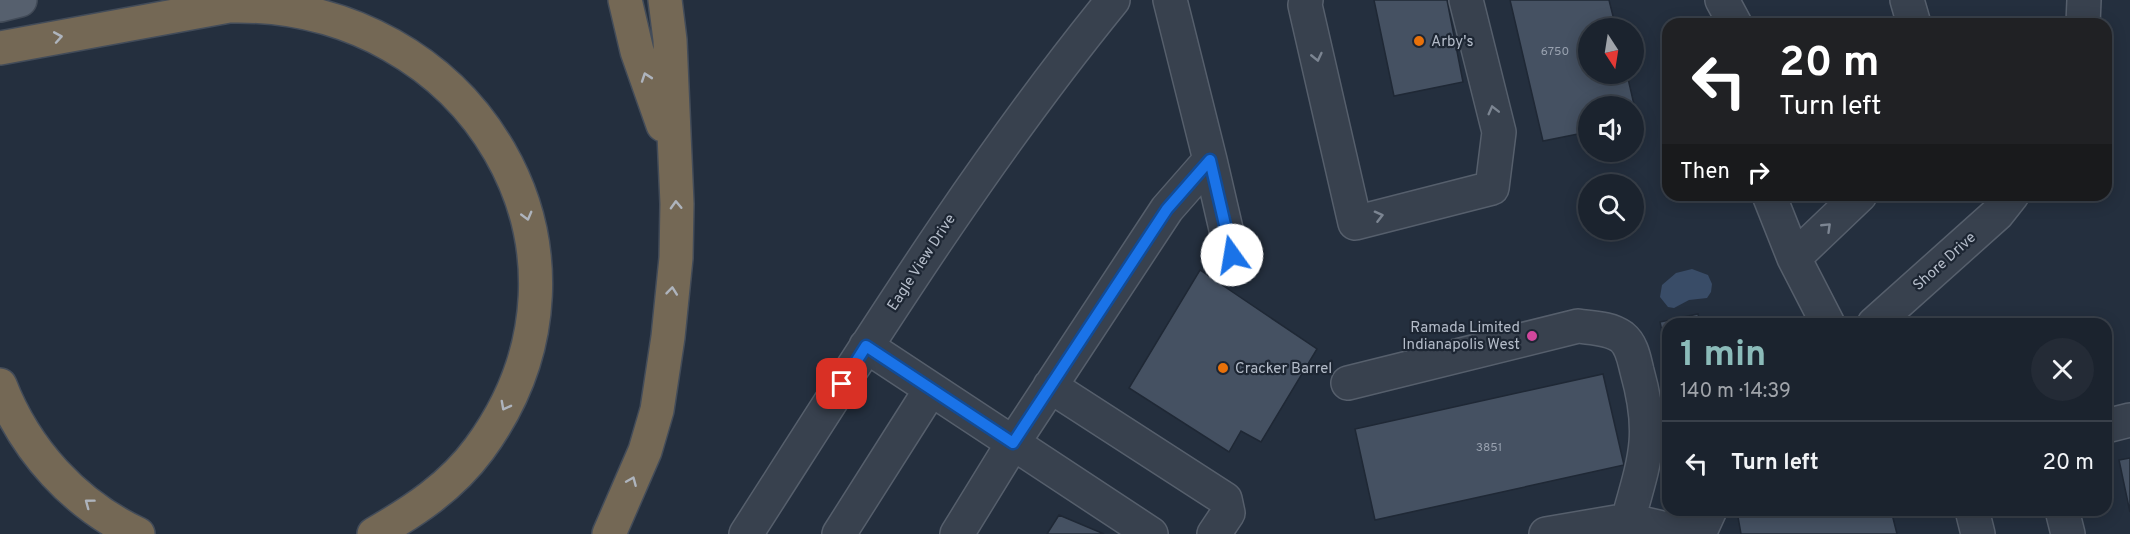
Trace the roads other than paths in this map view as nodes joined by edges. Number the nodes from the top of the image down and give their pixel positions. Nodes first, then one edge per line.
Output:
1 (20, 0) edge
2 (625, 0) edge
3 (665, 0) edge
4 (1113, 0) edge
5 (1170, 0) edge
6 (1306, 0) edge
7 (1466, 0) edge
8 (1722, 0) edge
9 (1907, 0) edge
10 (2084, 0) edge
11 (0, 5) edge
12 (1726, 18) edge
13 (1732, 18) edge
14 (1912, 18) edge
15 (2083, 18) edge
16 (0, 48) edge
17 (672, 152) junction
18 (1210, 160) junction
19 (1771, 201) edge
20 (1854, 201) edge
21 (2007, 201) edge
22 (1232, 255) dead end
23 (1794, 258) junction
24 (1825, 318) edge
25 (1881, 318) edge
26 (866, 346) junction
27 (1348, 383) dead end
28 (0, 385) edge
29 (1050, 386) junction
30 (931, 389) junction
31 (2130, 420) edge
32 (2112, 424) edge
33 (1013, 443) junction
34 (1707, 516) edge
35 (1974, 516) edge
36 (2064, 516) edge
37 (1628, 520) junction
38 (1557, 533) edge
39 (138, 534) edge
40 (374, 534) edge
41 (609, 534) edge
42 (746, 534) edge
43 (839, 534) edge
44 (957, 534) edge
45 (1151, 534) edge
46 (1214, 534) edge
47 (1688, 534) edge
48 (1699, 534) edge
49 (1978, 534) edge
50 (2068, 534) edge

1 - 11 main road
17 -> 2 highway
3 - 17 highway
4 - 26 street, Eagle View Drive
5 - 18 street
6 -> 7 street
8 - 12 street
8 - 13 street
9 - 14 street
10 - 15 street
16 -> 40 highway
41 -> 17 highway
18 - 22 street
18 - 29 street
19 - 23 street
23 -> 20 street
21 - 25 street, Shore Drive
23 - 24 street
26 - 30 street
26 - 42 street, Eagle View Drive
27 - 37 street
39 -> 28 highway
29 - 33 street
29 - 46 street
30 - 33 street
30 - 43 street
31 - 32 street
33 - 44 street
33 - 45 street
34 - 48 street
35 - 49 street
36 - 50 street
37 - 38 street
37 - 47 street

